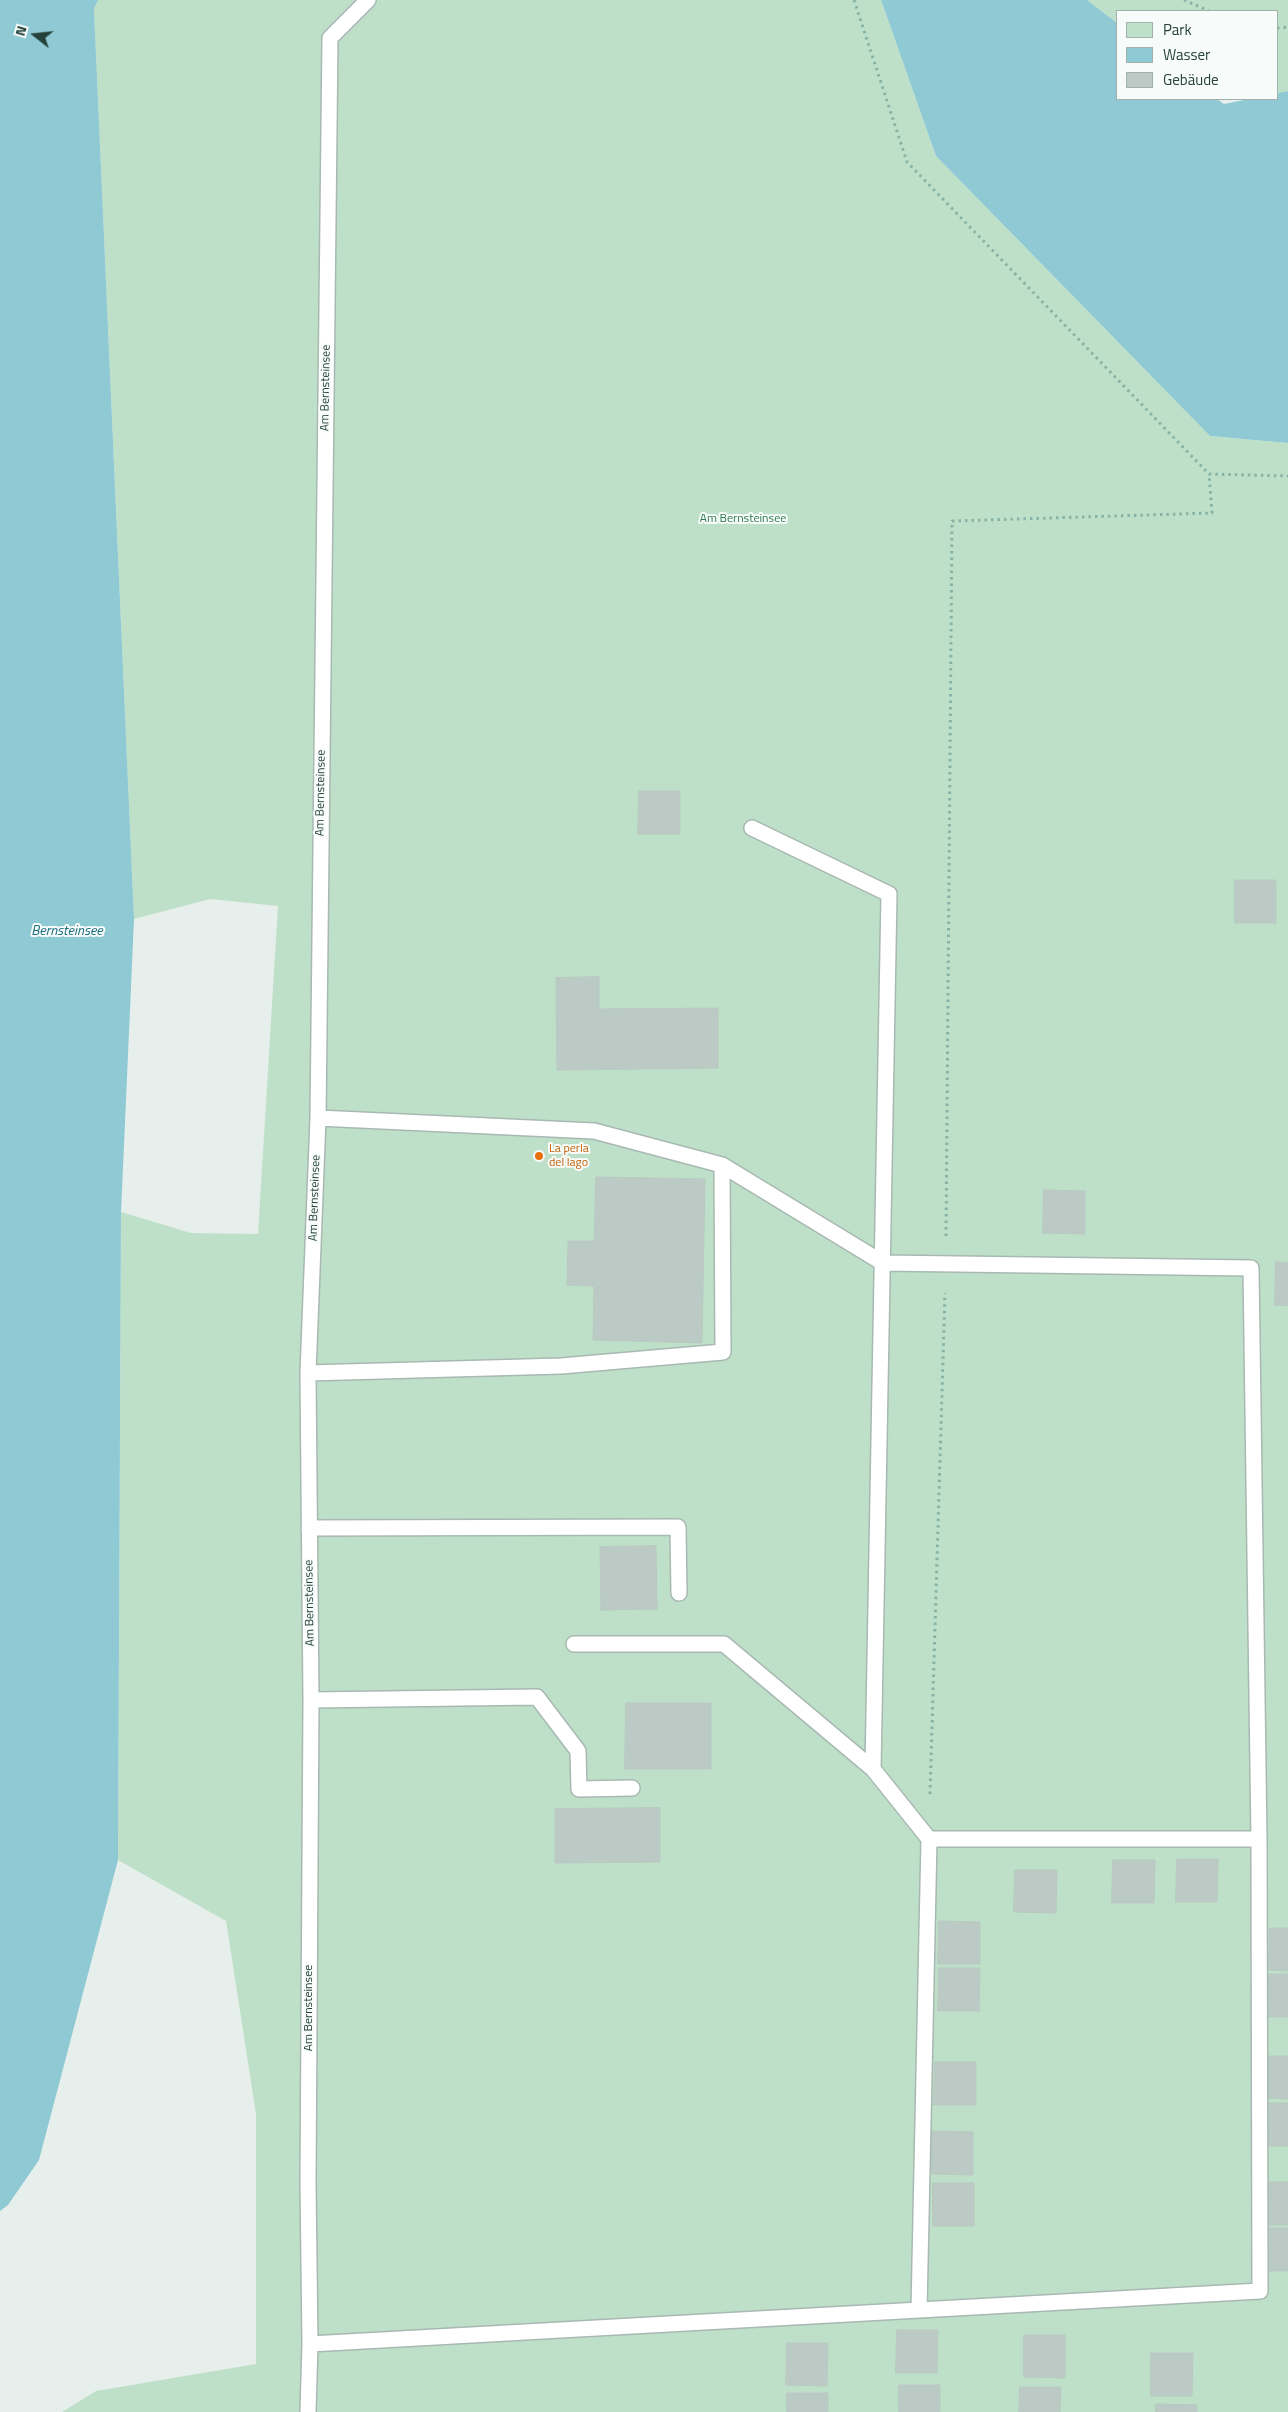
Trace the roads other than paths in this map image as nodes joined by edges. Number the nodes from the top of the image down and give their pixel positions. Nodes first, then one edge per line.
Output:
1 (368, 0) edge
2 (752, 828) dead end
3 (318, 1118) junction
4 (722, 1165) junction
5 (883, 1262) junction
6 (308, 1373) junction
7 (309, 1528) junction
8 (679, 1593) dead end
9 (574, 1644) dead end
10 (311, 1700) junction
11 (873, 1769) junction
12 (632, 1788) dead end
13 (929, 1839) junction
14 (1259, 1839) junction
15 (919, 2310) junction
16 (310, 2344) junction
17 (308, 2412) edge

1 - 3 lane, Am Bernsteinsee
2 - 5 lane
3 - 4 lane
3 - 6 lane, Am Bernsteinsee
4 - 5 lane
4 - 6 lane
5 - 11 lane
5 - 14 lane
6 - 7 lane, Am Bernsteinsee
7 - 8 lane
7 - 10 lane, Am Bernsteinsee
9 - 11 lane
10 - 12 lane
10 - 16 lane, Am Bernsteinsee
11 - 13 lane
13 - 14 lane
13 - 15 lane
14 - 15 lane
15 - 16 lane
16 - 17 lane, Am Bernsteinsee

